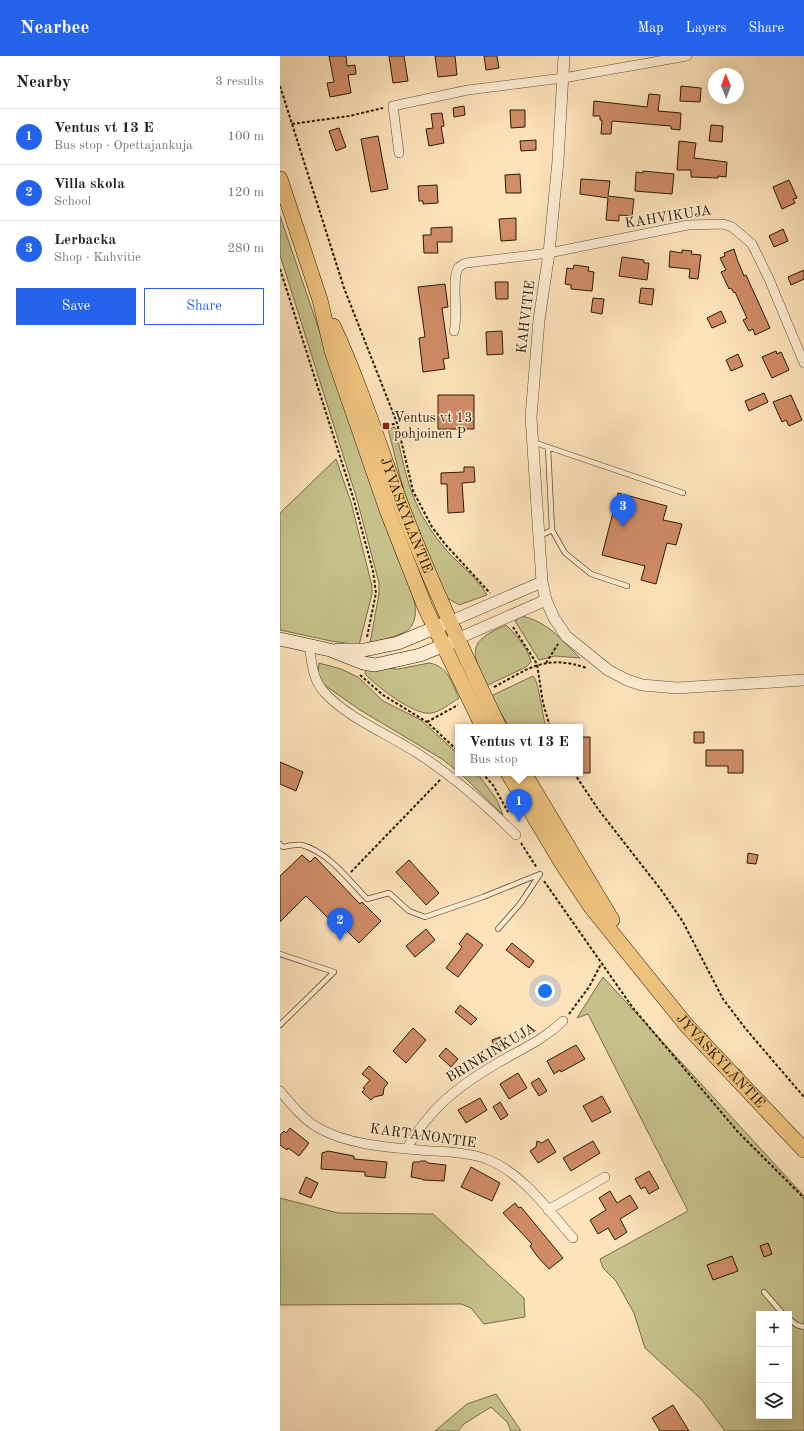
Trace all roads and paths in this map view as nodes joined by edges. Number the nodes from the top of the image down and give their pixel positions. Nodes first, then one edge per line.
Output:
1 (564, 56) edge
2 (687, 56) edge
3 (563, 78) junction
4 (280, 86) edge
5 (393, 106) junction
6 (292, 124) junction
7 (399, 153) dead end
8 (280, 179) edge
9 (549, 253) junction
10 (280, 269) edge
11 (320, 300) junction
12 (454, 331) dead end
13 (804, 363) edge
14 (532, 442) junction
15 (548, 447) junction
16 (683, 493) dead end
17 (552, 530) junction
18 (540, 536) junction
19 (542, 582) junction
20 (627, 586) dead end
21 (546, 600) junction
22 (496, 601) junction
23 (507, 617) junction
24 (449, 622) junction
25 (434, 628) junction
26 (568, 638) junction
27 (280, 639) edge
28 (457, 639) junction
29 (309, 645) junction
30 (443, 646) junction
31 (363, 656) junction
32 (546, 663) junction
33 (537, 664) junction
34 (608, 670) junction
35 (804, 680) edge
36 (489, 689) dead end
37 (461, 704) dead end
38 (427, 722) junction
39 (482, 724) edge
40 (498, 724) edge
41 (549, 724) edge
42 (455, 747) edge
43 (446, 774) junction
44 (485, 776) edge
45 (510, 776) edge
46 (526, 776) edge
47 (576, 776) edge
48 (509, 815) dead end
49 (516, 835) joint
50 (280, 844) edge
51 (540, 874) junction
52 (346, 877) junction
53 (498, 930) dead end
54 (280, 954) edge
55 (602, 964) junction
56 (642, 969) junction
57 (563, 1021) joint
58 (280, 1025) edge
59 (280, 1091) edge
60 (804, 1097) edge
61 (406, 1149) junction
62 (804, 1150) edge
63 (605, 1177) dead end
64 (804, 1198) edge
65 (548, 1210) junction
66 (572, 1238) dead end
67 (764, 1292) dead end
68 (780, 1311) edge
69 (792, 1321) edge
70 (804, 1327) edge

1 - 3 street, KAHVITIE
2 - 3 street
3 - 5 street
3 - 9 street, KAHVITIE
4 - 6 path
5 - 6 path
5 - 7 street
6 - 22 path
8 - 11 highway, JYVÄSKYLÄNTIE
9 - 12 street, KAHVIKUJA
9 - 13 street, KAHVIKUJA
9 - 14 street, KAHVITIE
10 - 31 path
11 - 24 highway, JYVÄSKYLÄNTIE
11 - 25 highway, JYVÄSKYLÄNTIE
14 - 15 lane
14 - 18 street, KAHVITIE
15 - 16 lane
15 - 17 lane
17 - 18 lane
17 - 20 lane
18 - 19 street, KAHVITIE
19 - 21 street, KAHVITIE
19 - 22 street
21 - 23 street
21 - 26 street, KAHVITIE
22 - 24 street
23 - 28 street
23 - 33 path
24 - 25 main road
24 - 28 highway, JYVÄSKYLÄNTIE
25 - 30 highway, JYVÄSKYLÄNTIE
25 - 31 main road
26 - 32 path
26 - 34 street, KAHVITIE
27 - 29 main road
28 - 30 main road
28 - 40 highway, JYVÄSKYLÄNTIE
29 - 31 main road
29 - 43 street
30 - 31 main road
30 - 39 highway, JYVÄSKYLÄNTIE
31 - 38 path
32 - 33 path
32 - 34 path
33 - 36 path
33 - 41 path
34 - 35 street, KAHVITIE
37 - 38 path
38 - 42 path
43 - 49 street
43 - 52 path
44 - 48 path
45 - 56 highway, JYVÄSKYLÄNTIE
46 - 56 highway, JYVÄSKYLÄNTIE
47 - 60 path
49 - 51 path
50 - 52 lane
51 - 52 lane
51 - 53 lane
51 - 55 path
54 - 58 lane
55 - 57 path
55 - 64 path
56 - 62 highway, JYVÄSKYLÄNTIE
57 - 61 street, BRINKINKUJA
59 - 61 street, KARTANONTIE
61 - 65 street, KARTANONTIE
63 - 65 street
65 - 66 street, KARTANONTIE
67 - 68 lane
69 - 70 lane

